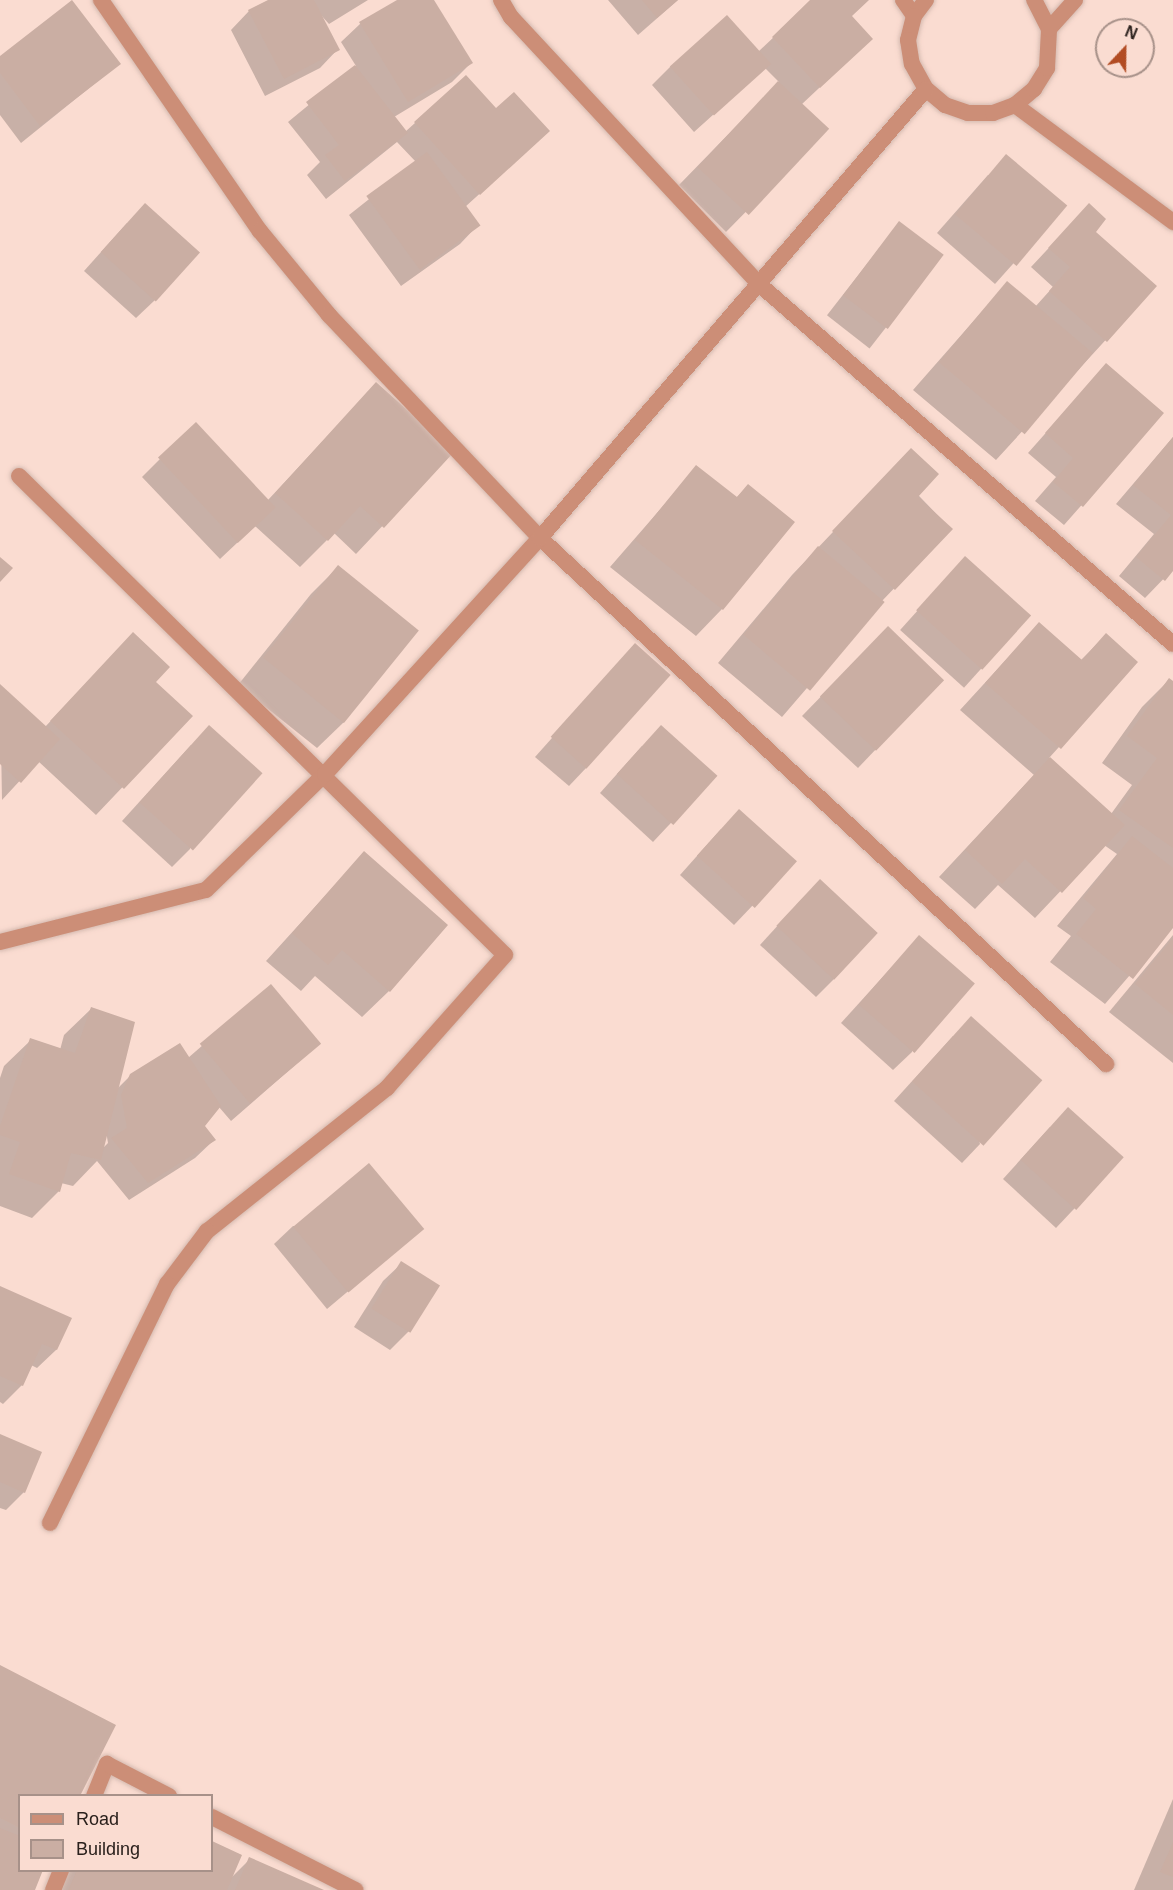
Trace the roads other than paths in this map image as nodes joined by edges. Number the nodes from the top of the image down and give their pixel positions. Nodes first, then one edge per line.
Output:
1 (101, 0) edge
2 (501, 0) edge
3 (903, 0) edge
4 (926, 0) edge
5 (1034, 0) edge
6 (1075, 0) edge
7 (914, 16) junction
8 (1049, 29) junction
9 (926, 89) junction
10 (1015, 105) junction
11 (1173, 222) edge
12 (760, 285) junction
13 (19, 476) dead end
14 (540, 538) junction
15 (1173, 644) edge
16 (325, 774) junction
17 (0, 942) edge
18 (1106, 1064) dead end
19 (50, 1523) dead end
20 (95, 1794) edge
21 (165, 1794) edge
22 (213, 1818) edge
23 (61, 1872) edge
24 (53, 1890) edge
25 (355, 1890) edge

1 - 14 street
2 - 12 street
3 - 7 street
4 - 7 street
5 - 8 street
6 - 8 street
7 - 9 street
8 - 10 street
9 - 10 street
9 - 12 street
10 - 11 street
12 - 14 street
12 - 15 street
13 - 16 street
14 - 16 street
14 - 18 street
16 - 17 street
16 - 19 street
20 - 21 street
22 - 25 street
23 - 24 street

